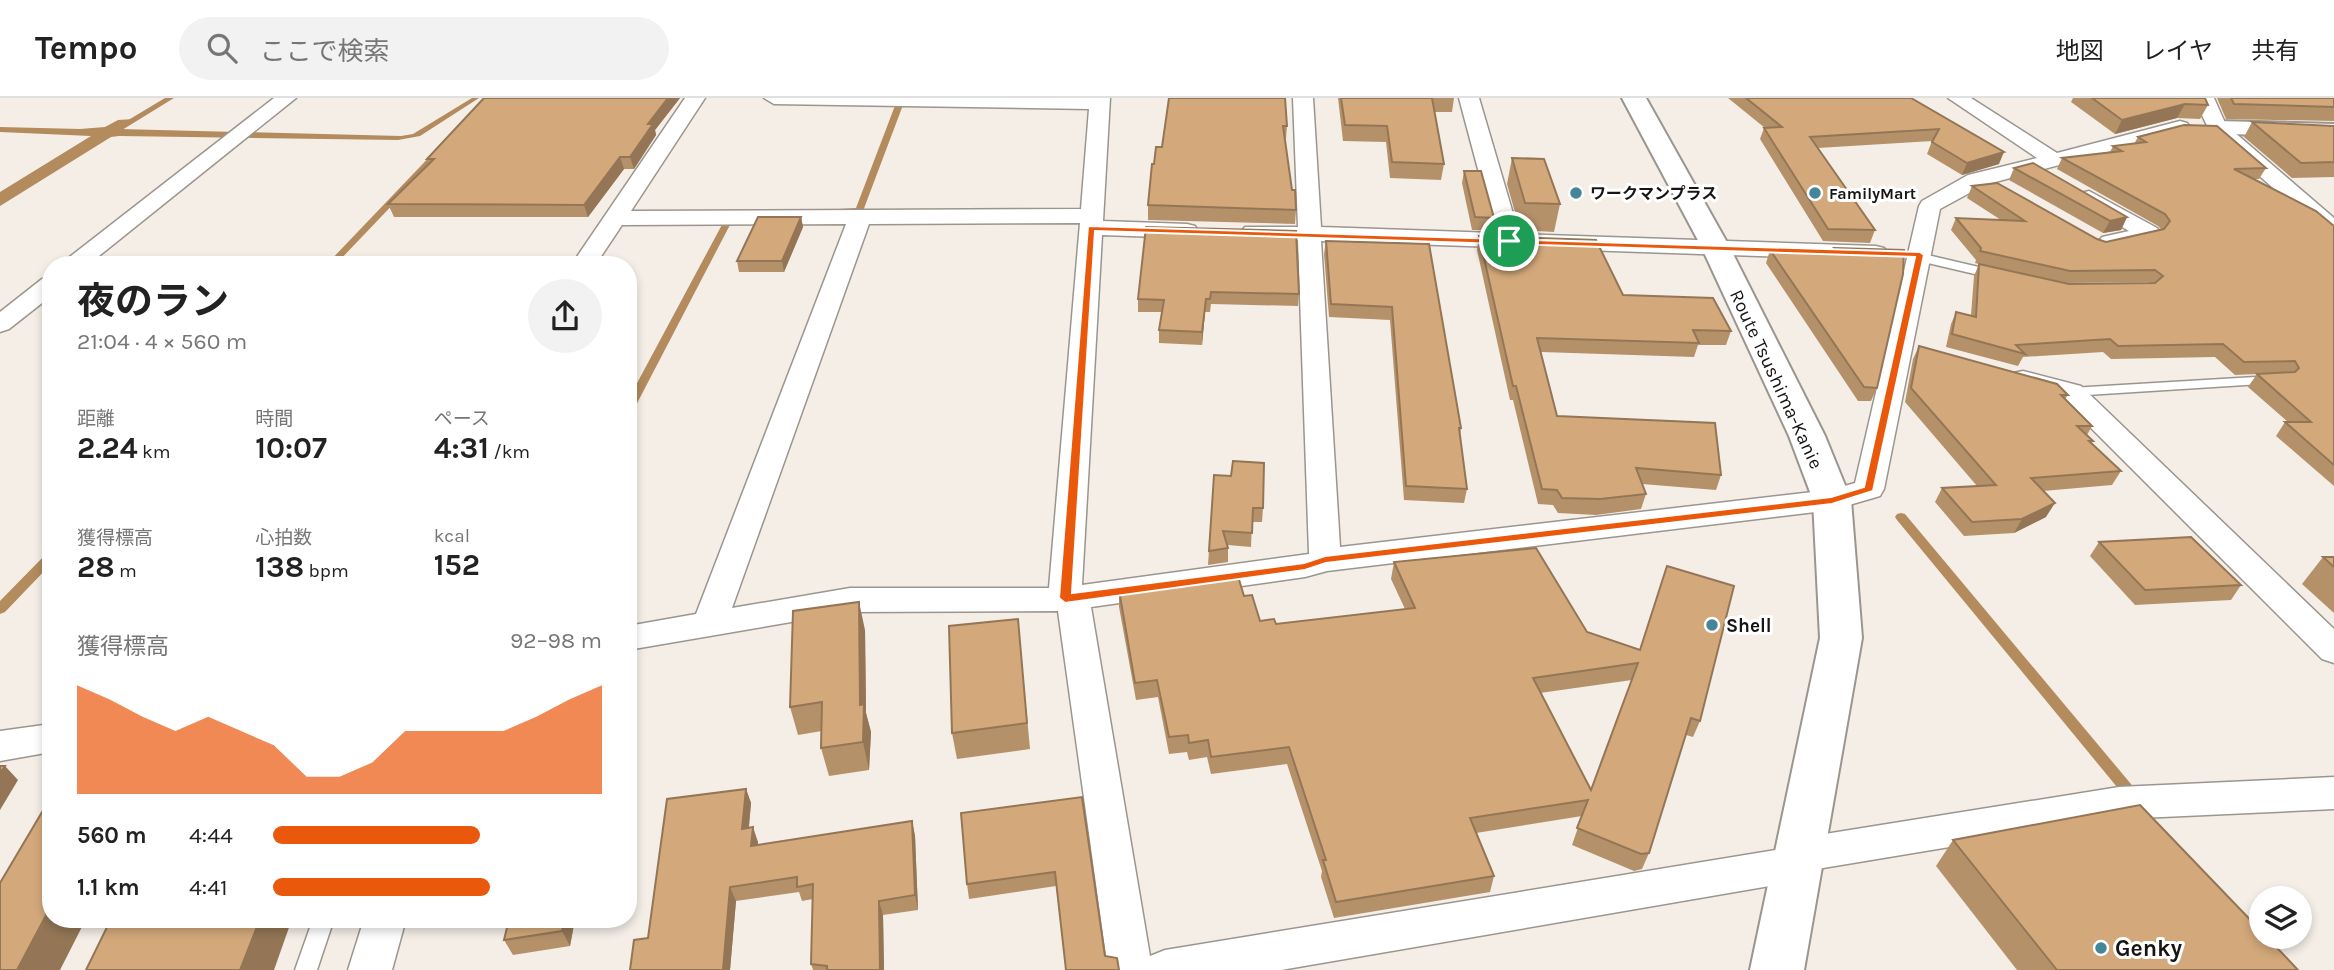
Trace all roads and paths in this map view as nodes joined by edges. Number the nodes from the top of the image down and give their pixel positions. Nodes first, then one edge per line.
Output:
1 (286, 98) edge
2 (695, 98) edge
3 (774, 98) edge
4 (1303, 98) edge
5 (1469, 98) edge
6 (1634, 98) edge
7 (1958, 98) edge
8 (2204, 98) edge
9 (1100, 101) edge
10 (2217, 128) junction
11 (2334, 131) edge
12 (2051, 172) junction
13 (1984, 178) junction
14 (2007, 191) edge
15 (615, 218) junction
16 (860, 218) junction
17 (1091, 222) junction
18 (2334, 230) edge
19 (1310, 234) junction
20 (2088, 238) edge
21 (1509, 241) junction
22 (1715, 246) junction
23 (85, 256) edge
24 (589, 256) edge
25 (1919, 256) junction
26 (2011, 278) edge
27 (42, 291) edge
28 (0, 324) edge
29 (1992, 370) edge
30 (2281, 379) edge
31 (2071, 392) junction
32 (1832, 500) junction
33 (1325, 560) junction
34 (1069, 598) junction
35 (710, 623) junction
36 (637, 636) edge
37 (2334, 650) edge
38 (42, 739) edge
39 (0, 746) edge
40 (2334, 793) edge
41 (1800, 860) junction
42 (320, 928) edge
43 (382, 928) edge
44 (306, 970) edge
45 (370, 970) edge
46 (1130, 970) edge
47 (1165, 970) edge
48 (1776, 970) edge

1 - 23 street
2 - 15 street
3 - 9 street
4 - 19 street
5 - 21 street
6 - 22 main road, Route Tsushima-Kanie
7 - 12 street
8 - 10 street
9 - 17 street
10 - 11 main road
10 - 12 street
10 - 18 street
12 - 13 street
12 - 20 street
13 - 14 street
13 - 25 street
15 - 16 street
15 - 24 street
16 - 17 street
16 - 35 street
17 - 19 street
17 - 34 street
19 - 21 street
19 - 33 street
21 - 22 street
22 - 25 street
22 - 32 main road, Route Tsushima-Kanie
25 - 26 lane
25 - 32 street
27 - 28 street
29 - 31 street
30 - 31 lane
31 - 37 street
32 - 33 street
32 - 41 main road, Route Tsushima-Kanie
33 - 34 street
34 - 35 street
34 - 46 street
35 - 36 street
38 - 39 street
40 - 41 street
41 - 47 street
41 - 48 main road, Route Tsushima-Kanie
42 - 44 lane
43 - 45 street

